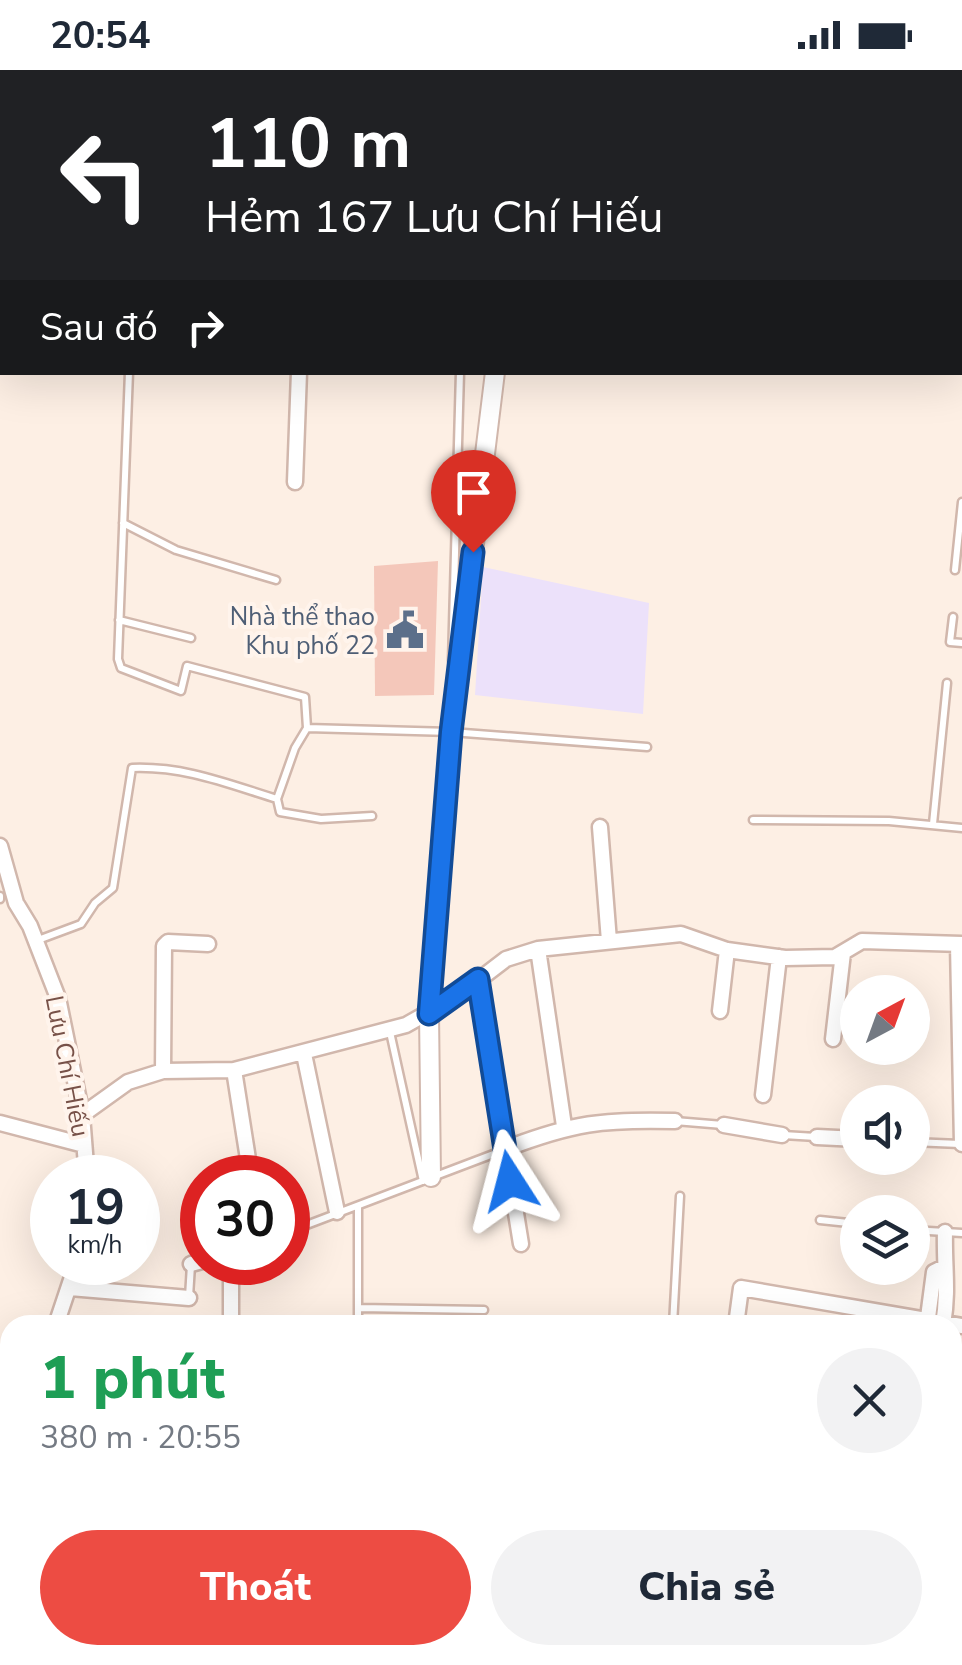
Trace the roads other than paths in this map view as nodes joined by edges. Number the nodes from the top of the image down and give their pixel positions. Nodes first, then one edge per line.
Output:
1 (129, 375) edge
2 (299, 375) edge
3 (460, 375) edge
4 (495, 375) edge
5 (295, 482) dead end
6 (962, 502) edge
7 (122, 522) junction
8 (955, 570) dead end
9 (276, 580) dead end
10 (953, 617) dead end
11 (119, 620) junction
12 (190, 638) dead end
13 (962, 643) edge
14 (947, 683) dead end
15 (307, 728) junction
16 (451, 732) junction
17 (647, 747) dead end
18 (278, 800) junction
19 (372, 816) dead end
20 (753, 820) dead end
21 (932, 824) junction
22 (600, 827) dead end
23 (962, 828) edge
24 (0, 846) edge
25 (0, 897) edge
26 (16, 903) junction
27 (36, 940) junction
28 (610, 941) junction
29 (208, 944) dead end
30 (960, 944) edge
31 (538, 949) junction
32 (727, 950) junction
33 (843, 953) junction
34 (780, 957) junction
35 (478, 979) junction
36 (720, 1011) dead end
37 (429, 1014) junction
38 (390, 1030) junction
39 (833, 1039) dead end
40 (304, 1054) junction
41 (234, 1070) junction
42 (163, 1072) junction
43 (763, 1095) dead end
44 (82, 1116) junction
45 (675, 1121) joint
46 (0, 1123) edge
47 (724, 1125) joint
48 (564, 1126) junction
49 (782, 1135) joint
50 (817, 1137) joint
51 (840, 1138) edge
52 (930, 1143) edge
53 (962, 1144) edge
54 (84, 1145) junction
55 (505, 1150) junction
56 (85, 1155) edge
57 (248, 1155) edge
58 (427, 1179) junction
59 (680, 1196) dead end
60 (358, 1206) junction
61 (337, 1212) junction
62 (820, 1220) dead end
63 (840, 1222) edge
64 (310, 1223) edge
65 (930, 1231) edge
66 (945, 1232) junction
67 (962, 1233) edge
68 (521, 1244) dead end
69 (944, 1267) junction
70 (71, 1285) edge
71 (192, 1285) edge
72 (231, 1285) edge
73 (70, 1288) junction
74 (189, 1298) joint
75 (358, 1308) junction
76 (484, 1310) dead end
77 (60, 1315) edge
78 (231, 1315) edge
79 (358, 1315) edge
80 (674, 1315) edge
81 (738, 1315) edge
82 (889, 1315) edge
83 (928, 1315) edge
84 (945, 1315) edge

1 - 7 lane
2 - 5 street
3 - 16 lane
4 - 16 street
6 - 8 lane
7 - 9 lane
7 - 11 lane
10 - 13 lane
11 - 12 lane
11 - 15 lane
14 - 21 lane
15 - 16 lane
15 - 18 lane
16 - 17 lane
16 - 37 street
18 - 19 lane
18 - 27 lane
20 - 21 lane
21 - 23 lane
22 - 28 street
24 - 26 street, Lưu Chí Hiếu
25 - 26 street
26 - 27 street, Lưu Chí Hiếu
27 - 44 street, Lưu Chí Hiếu
28 - 31 street
28 - 32 street
29 - 42 street
30 - 33 street
30 - 53 street
31 - 35 street
31 - 48 street
32 - 34 street
32 - 36 street
33 - 34 street
33 - 39 street
34 - 43 street
35 - 37 street
35 - 55 street
37 - 38 street
37 - 58 street
38 - 40 street
38 - 58 lane
40 - 41 street
40 - 61 street
41 - 42 street
41 - 57 street
42 - 44 street
44 - 54 street, Lưu Chí Hiếu
45 - 47 lane
45 - 48 street
46 - 54 street
47 - 49 street
48 - 55 street
49 - 50 lane
50 - 51 street
52 - 53 lane
54 - 56 street, Lưu Chí Hiếu
55 - 58 lane
55 - 68 street
58 - 60 lane
59 - 80 lane
60 - 61 lane
60 - 75 lane
61 - 64 lane
62 - 63 lane
65 - 66 lane
66 - 67 lane
66 - 69 street
69 - 83 street
69 - 84 street
70 - 73 street
71 - 74 lane
72 - 78 street
73 - 74 street
73 - 77 street
75 - 76 lane
75 - 79 lane
81 - 82 street

